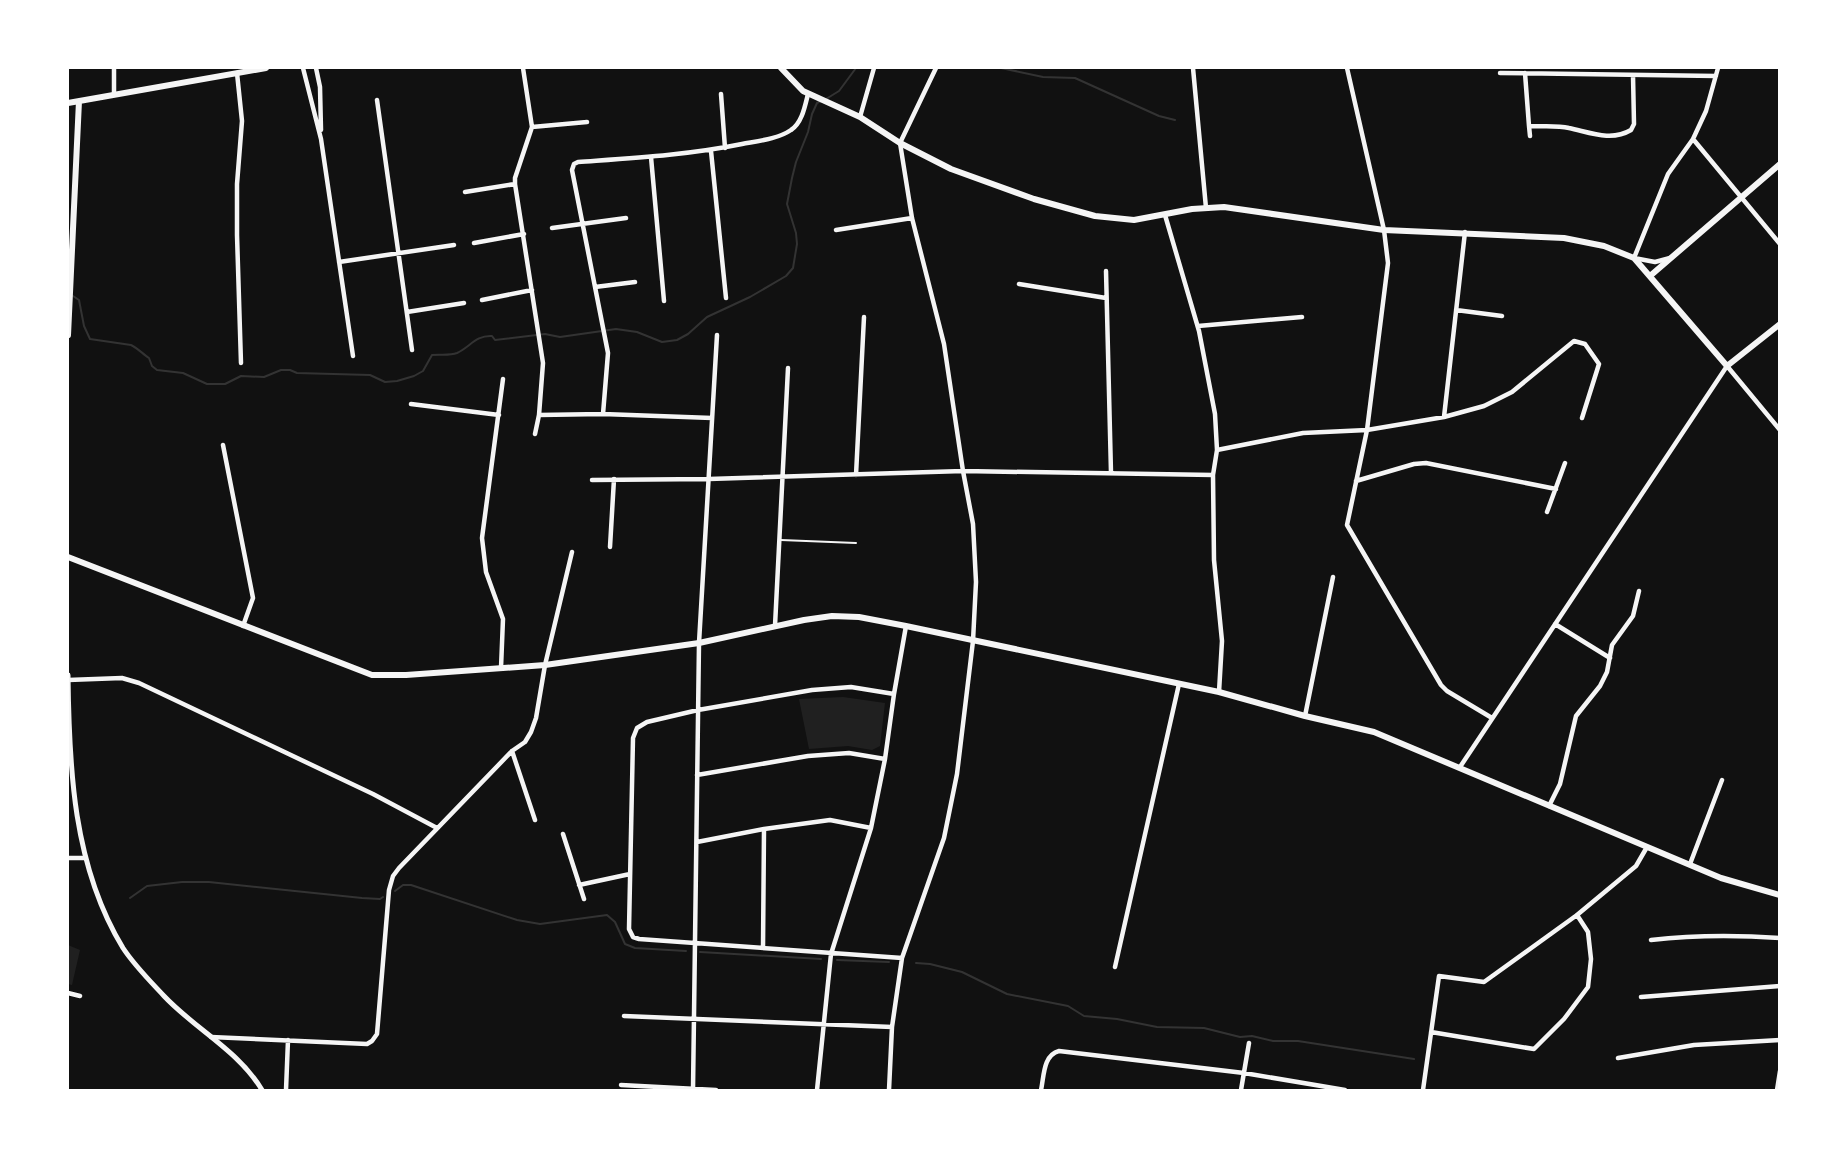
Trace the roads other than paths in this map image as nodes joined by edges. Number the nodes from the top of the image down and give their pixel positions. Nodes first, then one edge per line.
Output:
1 (114, 68) edge
2 (266, 68) edge
3 (303, 68) edge
4 (316, 68) edge
5 (523, 68) edge
6 (781, 68) edge
7 (874, 68) edge
8 (936, 68) edge
9 (1193, 68) edge
10 (1347, 68) edge
11 (1718, 68) edge
12 (237, 72) junction
13 (1500, 73) dead end
14 (1525, 73) junction
15 (1634, 75) junction
16 (1716, 76) junction
17 (114, 93) junction
18 (721, 94) dead end
19 (808, 94) junction
20 (377, 100) dead end
21 (79, 101) junction
22 (68, 103) edge
23 (860, 117) junction
24 (587, 122) dead end
25 (1530, 126) junction
26 (532, 127) junction
27 (1530, 136) dead end
28 (321, 139) junction
29 (1693, 139) junction
30 (900, 143) junction
31 (725, 148) junction
32 (711, 151) junction
33 (651, 157) junction
34 (1779, 164) edge
35 (515, 184) junction
36 (465, 192) dead end
37 (1741, 196) junction
38 (1206, 208) junction
39 (1165, 215) junction
40 (626, 218) dead end
41 (912, 218) junction
42 (583, 224) junction
43 (552, 228) dead end
44 (836, 230) dead end
45 (1384, 230) junction
46 (1465, 232) junction
47 (524, 234) junction
48 (474, 243) dead end
49 (1779, 244) edge
50 (454, 245) dead end
51 (399, 253) junction
52 (1634, 258) junction
53 (1670, 258) junction
54 (339, 262) junction
55 (1106, 271) dead end
56 (1650, 276) junction
57 (635, 282) dead end
58 (1019, 284) dead end
59 (595, 287) junction
60 (532, 290) junction
61 (726, 298) dead end
62 (1106, 298) junction
63 (482, 300) dead end
64 (664, 300) dead end
65 (464, 303) dead end
66 (1456, 310) junction
67 (407, 312) junction
68 (1502, 316) dead end
69 (864, 317) dead end
70 (1302, 317) dead end
71 (1779, 324) edge
72 (1198, 326) junction
73 (68, 335) edge
74 (717, 335) dead end
75 (412, 350) dead end
76 (352, 356) dead end
77 (241, 363) dead end
78 (1727, 366) junction
79 (788, 368) dead end
80 (502, 379) dead end
81 (411, 404) dead end
82 (603, 414) junction
83 (539, 415) junction
84 (499, 416) junction
85 (1444, 417) junction
86 (712, 418) junction
87 (1582, 418) dead end
88 (1367, 430) junction
89 (1779, 430) edge
90 (535, 434) dead end
91 (223, 445) dead end
92 (1217, 450) junction
93 (1565, 463) dead end
94 (963, 471) junction
95 (1111, 473) junction
96 (856, 475) junction
97 (1213, 475) junction
98 (783, 477) junction
99 (614, 479) junction
100 (709, 479) junction
101 (592, 480) dead end
102 (1356, 481) junction
103 (1556, 489) junction
104 (1547, 512) dead end
105 (779, 540) junction
106 (856, 543) dead end
107 (610, 548) dead end
108 (572, 552) dead end
109 (68, 557) edge
110 (1333, 577) dead end
111 (1639, 591) dead end
112 (1555, 624) junction
113 (243, 626) junction
114 (775, 626) junction
115 (906, 626) junction
116 (973, 641) junction
117 (699, 643) junction
118 (1610, 658) junction
119 (545, 664) junction
120 (501, 668) junction
121 (68, 675) edge
122 (68, 680) edge
123 (1179, 684) junction
124 (1219, 692) junction
125 (894, 694) junction
126 (68, 704) edge
127 (698, 710) junction
128 (1305, 716) junction
129 (1492, 718) junction
130 (512, 751) junction
131 (885, 759) junction
132 (1460, 767) junction
133 (697, 775) junction
134 (1722, 780) dead end
135 (1550, 806) junction
136 (535, 820) dead end
137 (437, 828) junction
138 (871, 828) junction
139 (765, 829) junction
140 (563, 834) dead end
141 (697, 842) junction
142 (1647, 847) junction
143 (68, 858) edge
144 (86, 858) junction
145 (1690, 864) junction
146 (630, 874) junction
147 (579, 885) junction
148 (1779, 895) edge
149 (584, 900) dead end
150 (1577, 915) junction
151 (1779, 938) edge
152 (1651, 940) dead end
153 (694, 945) junction
154 (762, 948) junction
155 (831, 954) junction
156 (902, 958) junction
157 (1114, 967) dead end
158 (1779, 986) edge
159 (68, 993) edge
160 (80, 996) dead end
161 (1641, 998) dead end
162 (624, 1016) dead end
163 (693, 1019) junction
164 (824, 1024) junction
165 (892, 1027) junction
166 (1431, 1032) junction
167 (210, 1037) junction
168 (288, 1040) junction
169 (1779, 1040) edge
170 (1249, 1043) dead end
171 (1618, 1058) dead end
172 (1779, 1071) edge
173 (1244, 1073) junction
174 (621, 1085) dead end
175 (693, 1089) edge
176 (262, 1090) edge
177 (286, 1090) edge
178 (716, 1090) edge
179 (817, 1090) edge
180 (889, 1090) edge
181 (1041, 1090) edge
182 (1241, 1090) edge
183 (1345, 1090) edge
184 (1423, 1090) edge
185 (1777, 1090) edge

1 - 17 street
2 - 12 main road
3 - 28 street
4 - 28 street
5 - 26 street
6 - 19 main road
7 - 23 street
8 - 30 street
9 - 38 street
10 - 45 street
11 - 16 street
12 - 17 main road
12 - 77 street
13 - 14 street
14 - 15 street
14 - 25 street
15 - 16 street
15 - 25 street
16 - 29 street
17 - 21 main road
18 - 31 street
19 - 23 main road
19 - 31 street
20 - 51 street
21 - 22 main road
21 - 73 main road
23 - 30 main road
24 - 26 street
25 - 27 street
26 - 35 street
28 - 54 street
29 - 37 street
29 - 52 street
30 - 39 main road
30 - 41 street
31 - 32 street
32 - 33 street
32 - 61 street
33 - 42 street
33 - 64 street
34 - 37 main road
35 - 36 street
35 - 47 street
37 - 49 street
37 - 53 main road
38 - 39 main road
38 - 45 main road
39 - 72 street
40 - 42 street
41 - 44 street
41 - 94 street
42 - 43 street
42 - 59 street
45 - 46 main road
45 - 88 street
46 - 52 main road
46 - 66 street
47 - 48 street
47 - 60 street
50 - 51 street
51 - 54 street
51 - 67 street
52 - 53 street
52 - 56 main road
53 - 56 main road
54 - 76 street
55 - 62 street
56 - 78 main road
57 - 59 street
58 - 62 street
59 - 82 street
60 - 63 street
60 - 83 street
62 - 95 street
65 - 67 street
66 - 68 street
66 - 85 street
67 - 75 street
69 - 96 street
70 - 72 street
71 - 78 main road
72 - 92 street
74 - 86 street
78 - 89 street
78 - 112 street
79 - 98 street
80 - 84 street
81 - 84 street
82 - 83 street
82 - 86 street
83 - 90 street
84 - 120 street
85 - 87 street
85 - 88 street
86 - 100 street
88 - 92 street
88 - 102 street
91 - 113 street
92 - 97 street
93 - 103 street
94 - 95 street
94 - 96 street
94 - 116 street
95 - 97 street
96 - 98 street
97 - 124 street
98 - 100 street
98 - 105 street
99 - 100 street
99 - 101 street
99 - 107 street
100 - 117 street
102 - 103 street
102 - 129 street
103 - 104 street
105 - 106 lane
105 - 114 street
108 - 119 street
109 - 113 main road
110 - 128 street
111 - 118 street
112 - 118 street
112 - 129 street
113 - 120 main road
114 - 115 main road
114 - 117 main road
115 - 116 main road
115 - 125 street
116 - 123 main road
116 - 156 street
117 - 119 main road
117 - 127 street
118 - 135 street
119 - 120 main road
119 - 130 street
121 - 122 street
122 - 126 street
122 - 137 street
123 - 124 main road
123 - 157 street
124 - 128 main road
125 - 127 street
125 - 131 street
126 - 144 street
127 - 133 street
127 - 146 street
128 - 132 main road
129 - 132 street
130 - 136 street
130 - 137 street
131 - 133 street
131 - 138 street
132 - 135 main road
133 - 141 street
134 - 145 street
135 - 142 main road
137 - 168 street
138 - 139 street
138 - 155 street
139 - 141 street
139 - 154 street
140 - 147 street
141 - 153 street
142 - 145 main road
142 - 150 street
143 - 144 street
144 - 167 street
145 - 148 main road
146 - 147 street
146 - 153 street
147 - 149 street
150 - 166 street
150 - 166 street
151 - 152 street
153 - 154 street
153 - 163 street
154 - 155 street
155 - 156 street
155 - 164 street
156 - 165 street
158 - 161 street
159 - 160 street
162 - 163 street
163 - 164 street
163 - 175 street
164 - 165 street
164 - 179 street
165 - 180 street
166 - 184 street
167 - 168 street
167 - 176 street
168 - 177 street
169 - 171 street
170 - 173 street
172 - 185 street
173 - 181 street
173 - 182 street
173 - 183 street
174 - 175 street
175 - 178 street

